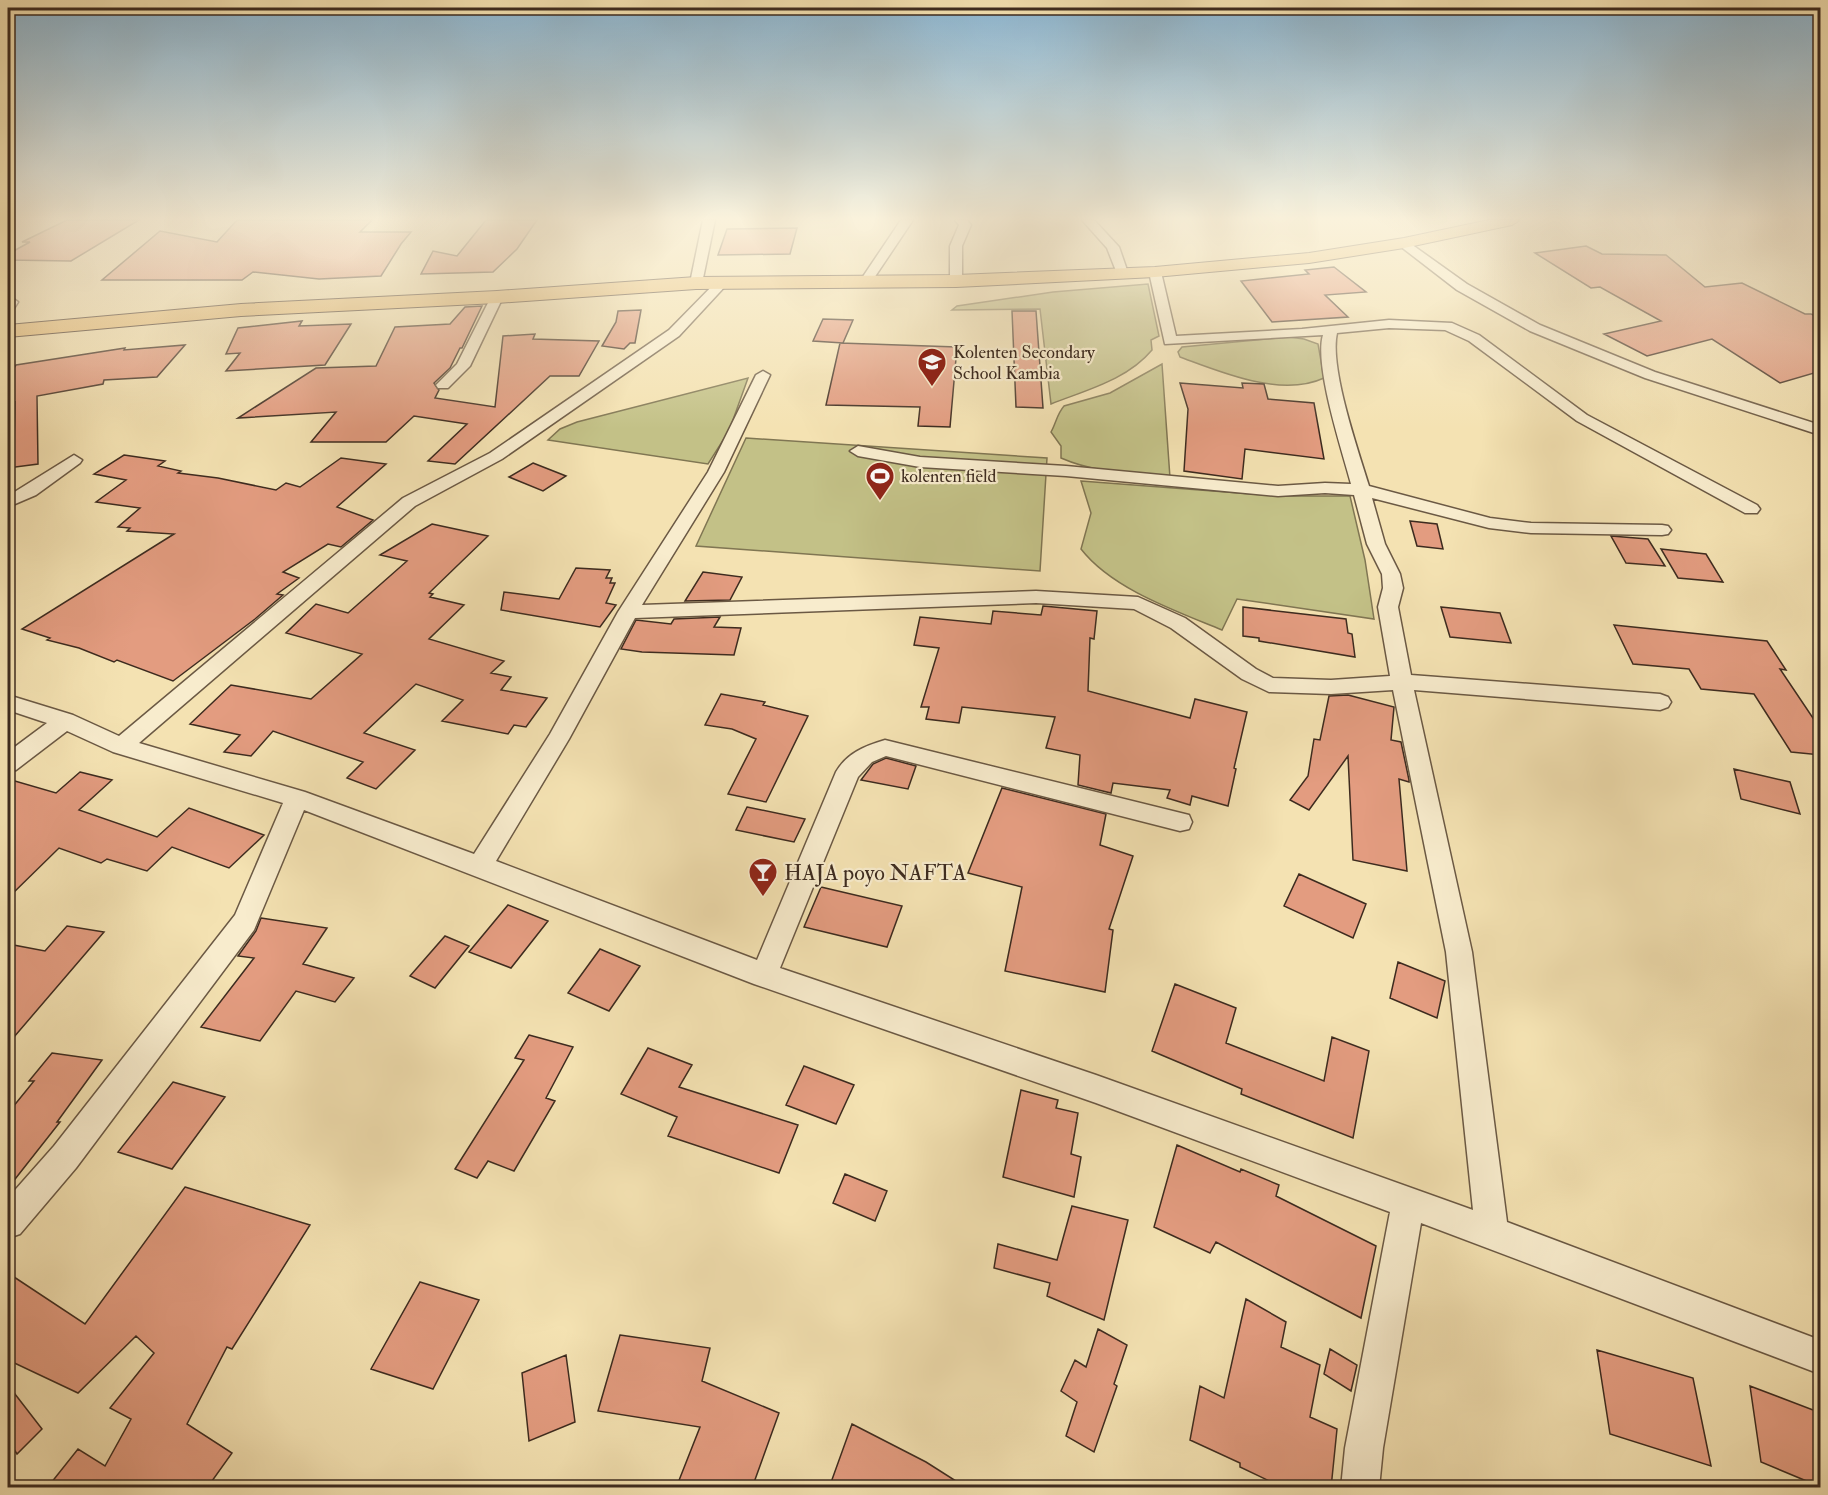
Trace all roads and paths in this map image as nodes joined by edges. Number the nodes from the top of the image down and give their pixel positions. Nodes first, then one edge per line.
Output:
1 (593, 290) edge
2 (716, 290) edge
3 (1159, 290) edge
4 (1467, 290) edge
5 (497, 297) junction
6 (8, 299) edge
7 (8, 307) edge
8 (8, 331) edge
9 (1331, 331) junction
10 (763, 375) dead end
11 (443, 385) dead end
12 (1821, 430) edge
13 (858, 451) dead end
14 (74, 460) dead end
15 (1363, 490) junction
16 (8, 502) edge
17 (1751, 509) dead end
18 (1662, 530) dead end
19 (628, 612) junction
20 (1402, 682) junction
21 (8, 702) edge
22 (1660, 702) dead end
23 (65, 721) junction
24 (121, 746) junction
25 (8, 764) edge
26 (297, 798) junction
27 (1180, 822) dead end
28 (480, 866) junction
29 (764, 975) junction
30 (1408, 1202) junction
31 (8, 1222) edge
32 (1492, 1233) junction
33 (1821, 1357) edge
34 (1360, 1488) edge

1 - 5 highway
2 - 24 street
3 - 9 street
4 - 12 street
5 - 8 highway
5 - 11 street
6 - 7 street
9 - 15 street
9 - 17 street
10 - 19 street
13 - 15 street
14 - 16 street
15 - 18 street
15 - 20 street
19 - 20 street
19 - 28 street
20 - 22 street
20 - 32 street
21 - 23 street
23 - 24 street
23 - 25 street
24 - 26 street
26 - 28 street
26 - 31 street
27 - 29 street
28 - 29 street
29 - 30 street
30 - 32 street
30 - 34 street
32 - 33 street

